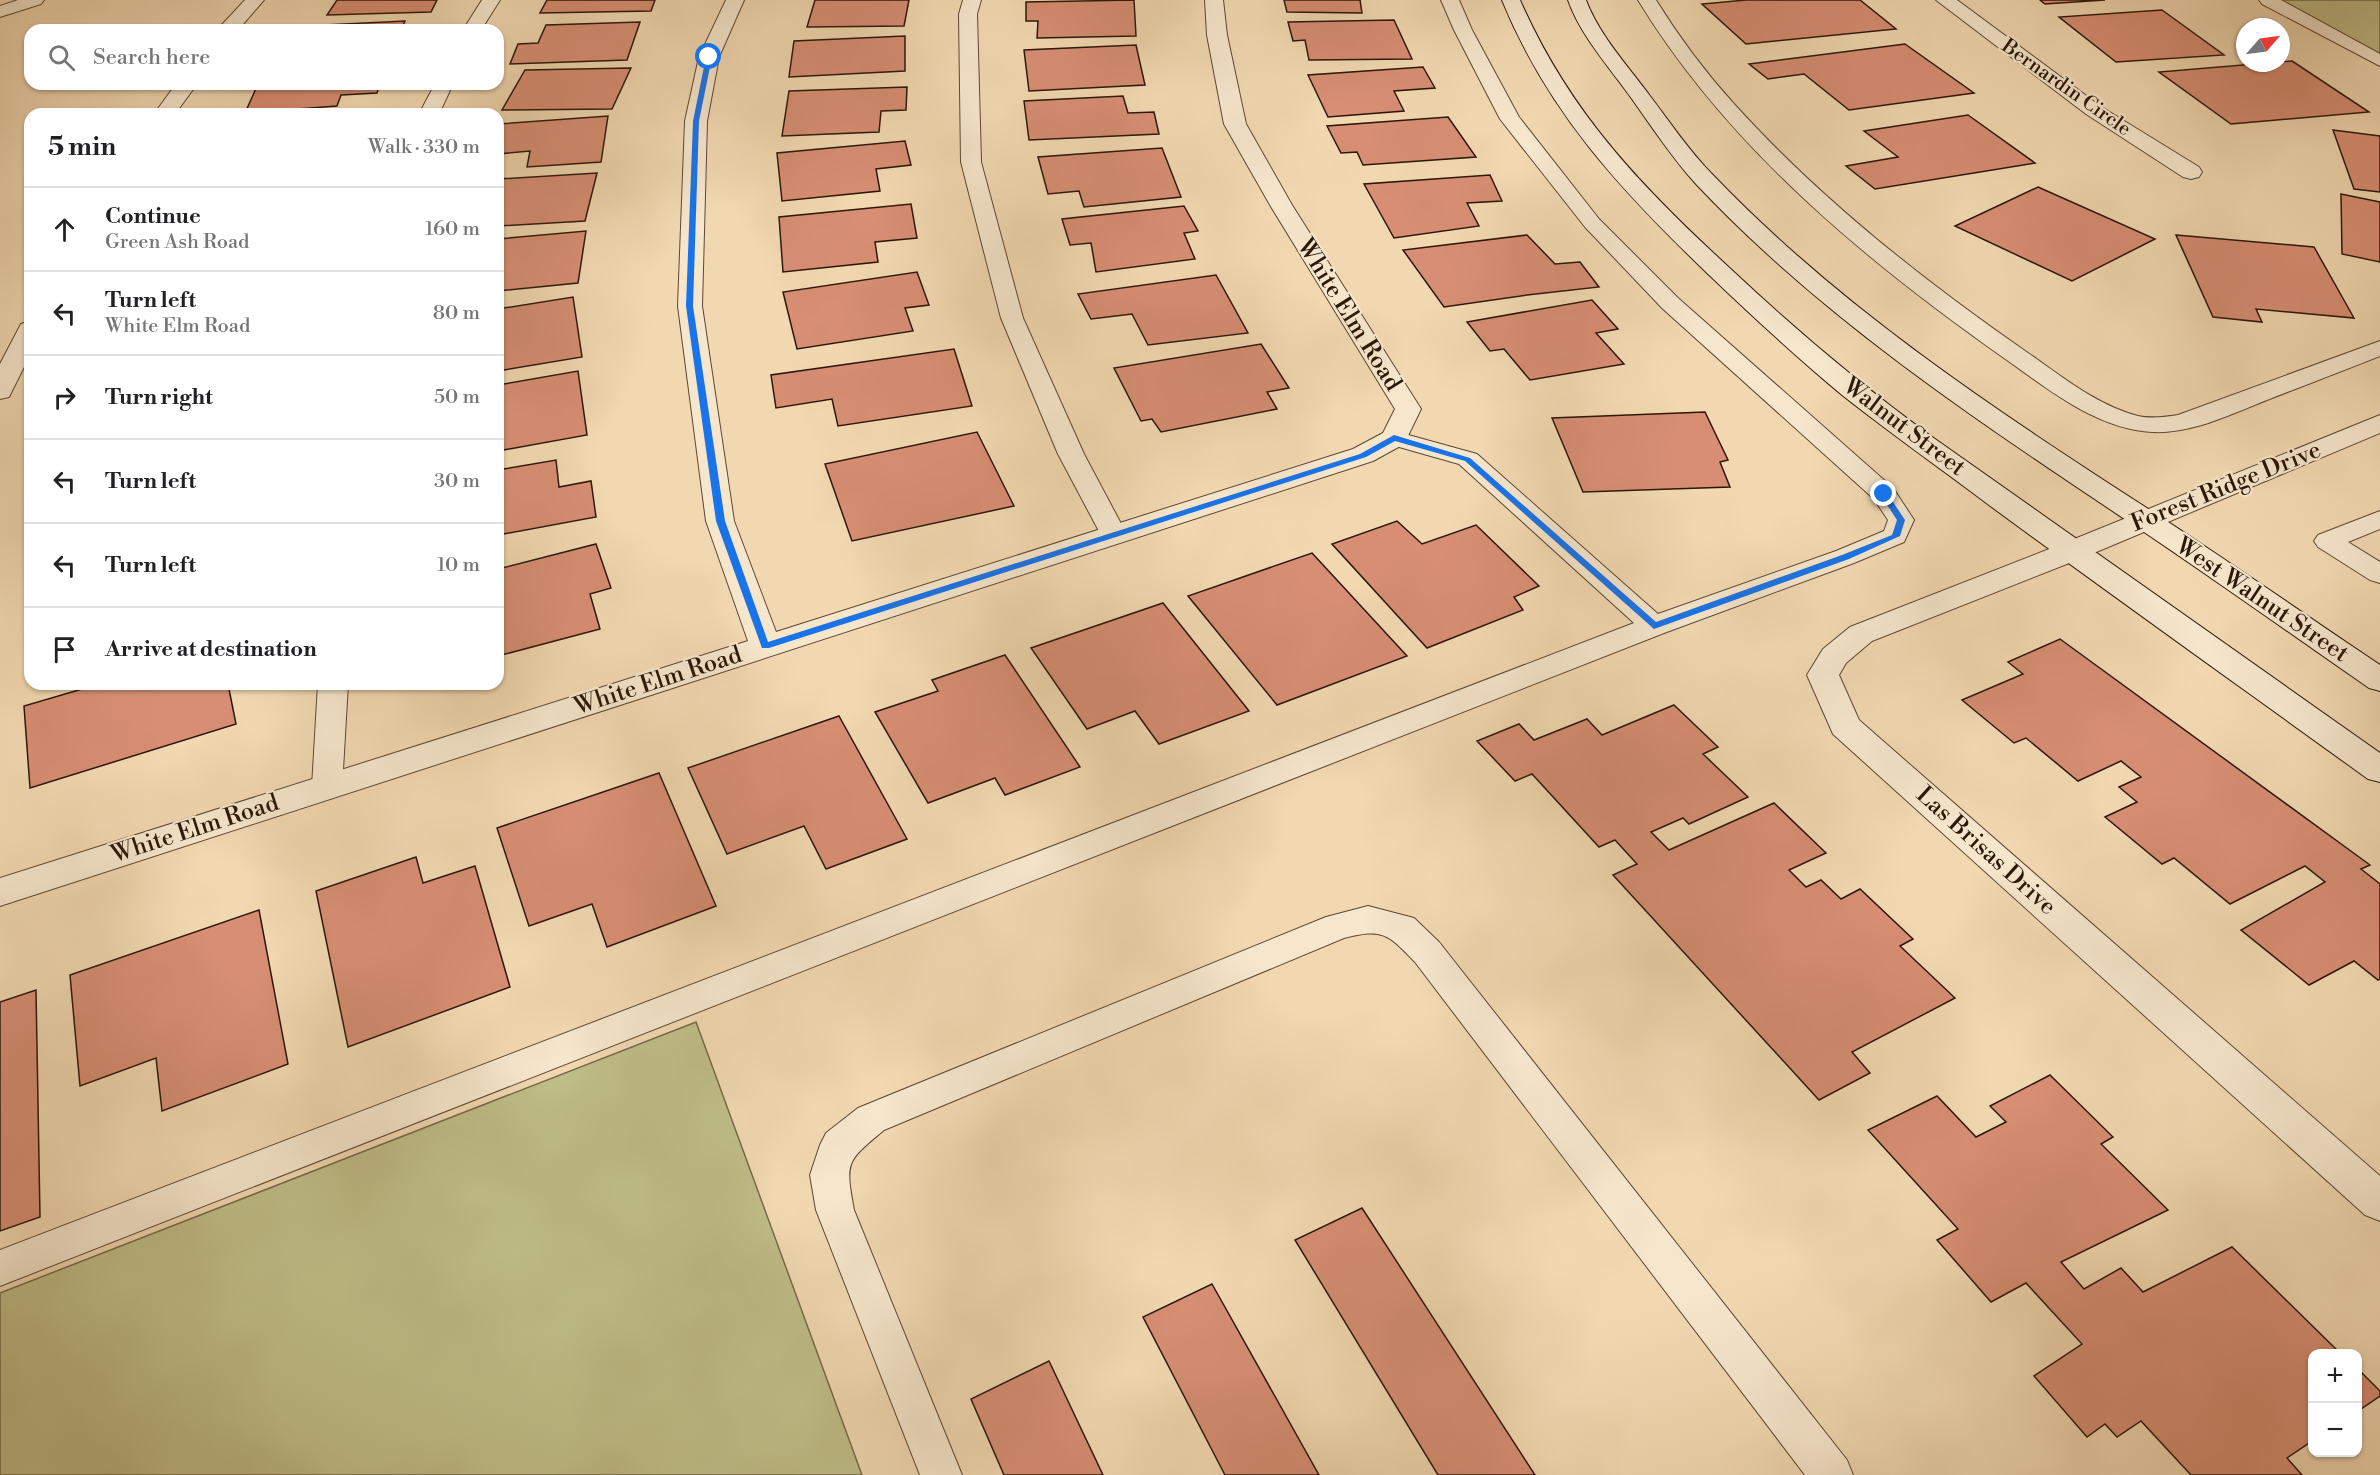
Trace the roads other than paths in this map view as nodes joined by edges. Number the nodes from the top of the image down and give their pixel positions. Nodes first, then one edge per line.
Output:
1 (35, 0) edge
2 (255, 0) edge
3 (491, 0) edge
4 (735, 0) edge
5 (972, 0) edge
6 (1214, 0) edge
7 (1450, 0) edge
8 (1511, 0) edge
9 (1577, 0) edge
10 (1647, 0) edge
11 (1945, 0) edge
12 (2268, 0) edge
13 (0, 12) edge
14 (233, 24) edge
15 (476, 24) edge
16 (2380, 60) edge
17 (183, 90) edge
18 (441, 90) edge
19 (169, 108) edge
20 (432, 108) edge
21 (2191, 172) dead end
22 (24, 341) edge
23 (2380, 348) edge
24 (0, 391) edge
25 (2380, 423) edge
26 (1394, 438) junction
27 (2380, 519) edge
28 (2144, 520) junction
29 (1114, 536) junction
30 (2072, 551) junction
31 (2380, 574) edge
32 (1654, 626) junction
33 (765, 646) junction
34 (2380, 680) edge
35 (333, 690) edge
36 (2380, 770) edge
37 (327, 787) junction
38 (0, 891) edge
39 (2380, 1202) edge
40 (0, 1268) edge
41 (941, 1475) edge
42 (1832, 1475) edge

1 - 13 lane
2 - 14 street
3 - 15 lane
4 - 33 street
5 - 29 lane
6 - 26 street, White Elm Road
7 - 32 lane
8 - 30 street, Walnut Street
9 - 28 street
10 - 23 lane
11 - 21 street, Bernardin Circle
12 - 16 lane
17 - 19 street
18 - 20 lane
22 - 24 street
25 - 28 street, Forest Ridge Drive
26 - 29 street, White Elm Road
26 - 32 lane
27 - 31 lane
28 - 30 street, Forest Ridge Drive
28 - 34 street, West Walnut Street
29 - 33 street, White Elm Road
30 - 36 street, Walnut Street
30 - 39 street, Las Brisas Drive
32 - 40 lane
33 - 37 street, White Elm Road
35 - 37 lane
37 - 38 street, White Elm Road
41 - 42 lane

